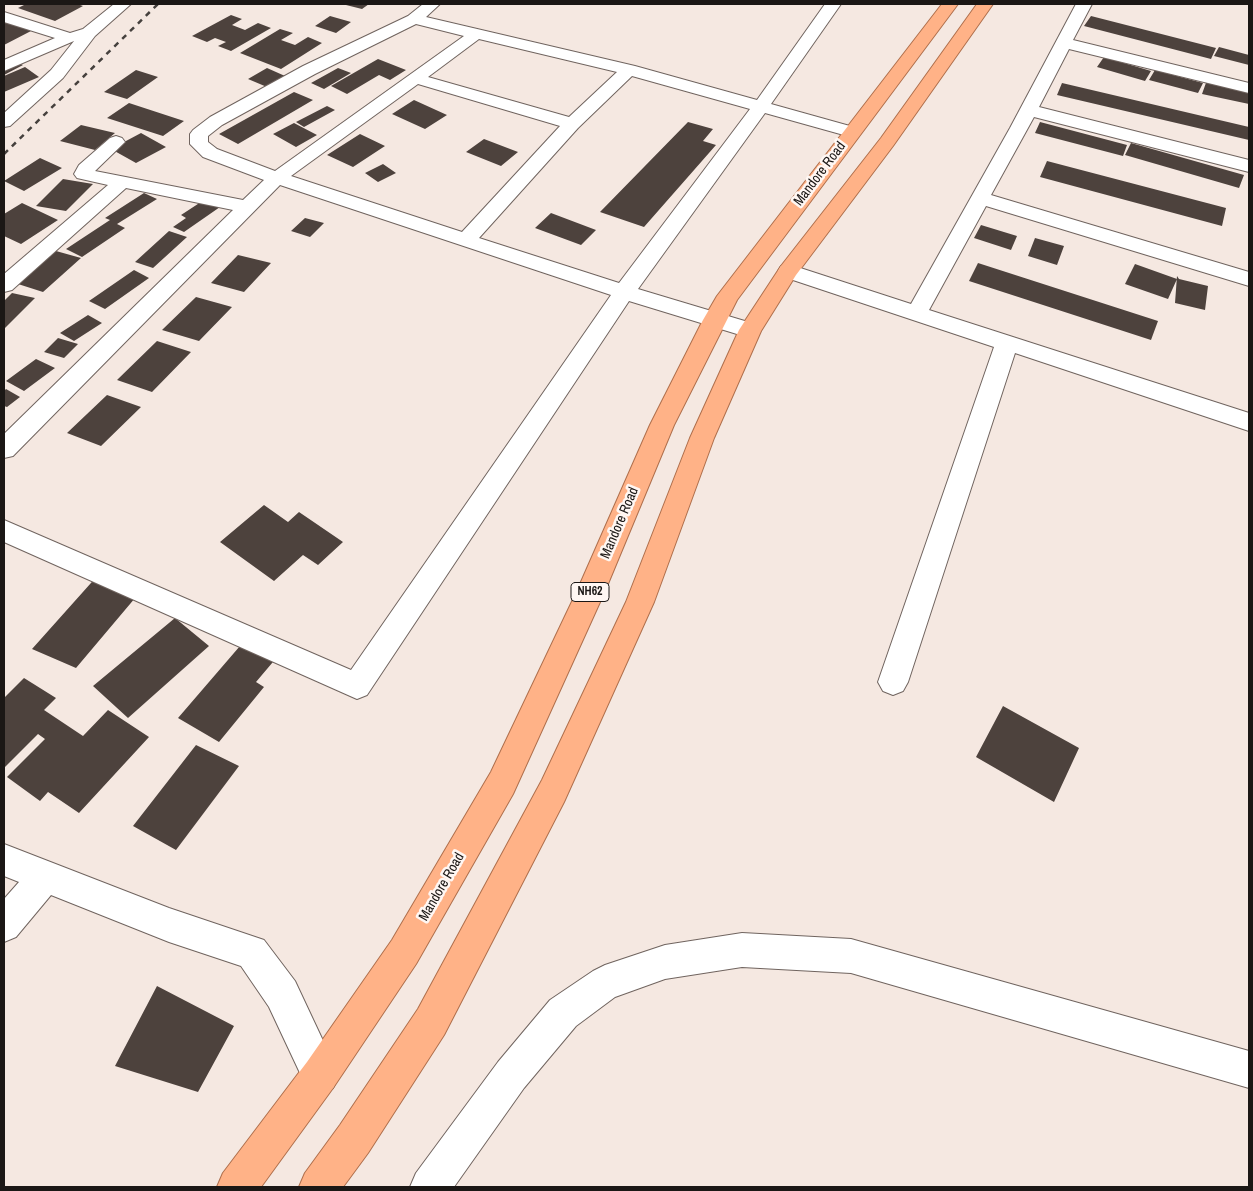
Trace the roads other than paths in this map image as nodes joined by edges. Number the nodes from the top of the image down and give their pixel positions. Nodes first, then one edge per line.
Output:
1 (123, 4) edge
2 (432, 4) edge
3 (833, 4) edge
4 (950, 4) edge
5 (985, 4) edge
6 (1084, 4) edge
7 (4, 17) edge
8 (414, 20) junction
9 (89, 33) junction
10 (475, 35) junction
11 (68, 38) junction
12 (1064, 43) junction
13 (4, 66) edge
14 (630, 70) junction
15 (415, 78) junction
16 (1249, 88) edge
17 (760, 108) junction
18 (1029, 110) junction
19 (4, 122) edge
20 (572, 124) junction
21 (851, 132) junction
22 (116, 142) dead end
23 (1249, 166) edge
24 (277, 178) junction
25 (122, 182) junction
26 (980, 198) junction
27 (247, 207) junction
28 (466, 240) junction
29 (788, 270) junction
30 (1249, 279) edge
31 (4, 285) edge
32 (624, 292) junction
33 (917, 312) junction
34 (714, 320) junction
35 (750, 330) junction
36 (1007, 342) junction
37 (1249, 422) edge
38 (4, 449) edge
39 (4, 530) edge
40 (893, 682) dead end
41 (4, 860) edge
42 (46, 876) junction
43 (4, 925) edge
44 (1249, 1070) edge
45 (320, 1075) junction
46 (237, 1187) edge
47 (319, 1187) edge
48 (430, 1187) edge

1 - 9 street
2 - 8 street
3 - 17 street
4 - 21 highway, Mandore Road / NH62
5 - 29 highway
6 - 12 street
7 - 11 street
8 - 10 street
8 - 24 street
9 - 11 street
9 - 19 street
10 - 14 street
10 - 15 street
11 - 13 street
12 - 16 street
12 - 18 street
14 - 17 street
14 - 20 street
15 - 20 street
15 - 24 street
17 - 21 street
17 - 32 street
18 - 23 street
18 - 26 street
20 - 28 street
21 - 34 highway, Mandore Road / NH62
22 - 25 street
24 - 27 street
24 - 28 street
25 - 27 street
25 - 31 street
26 - 30 street
26 - 33 street
27 - 38 street
28 - 32 street
29 - 33 street
29 - 35 highway
32 - 34 street
32 - 39 street
33 - 36 street
34 - 35 street
34 - 45 highway, Mandore Road / NH62
35 - 47 highway
36 - 37 street
36 - 40 street
41 - 42 street
42 - 43 street
42 - 45 street
44 - 48 street
45 - 46 highway, Mandore Road / NH62

